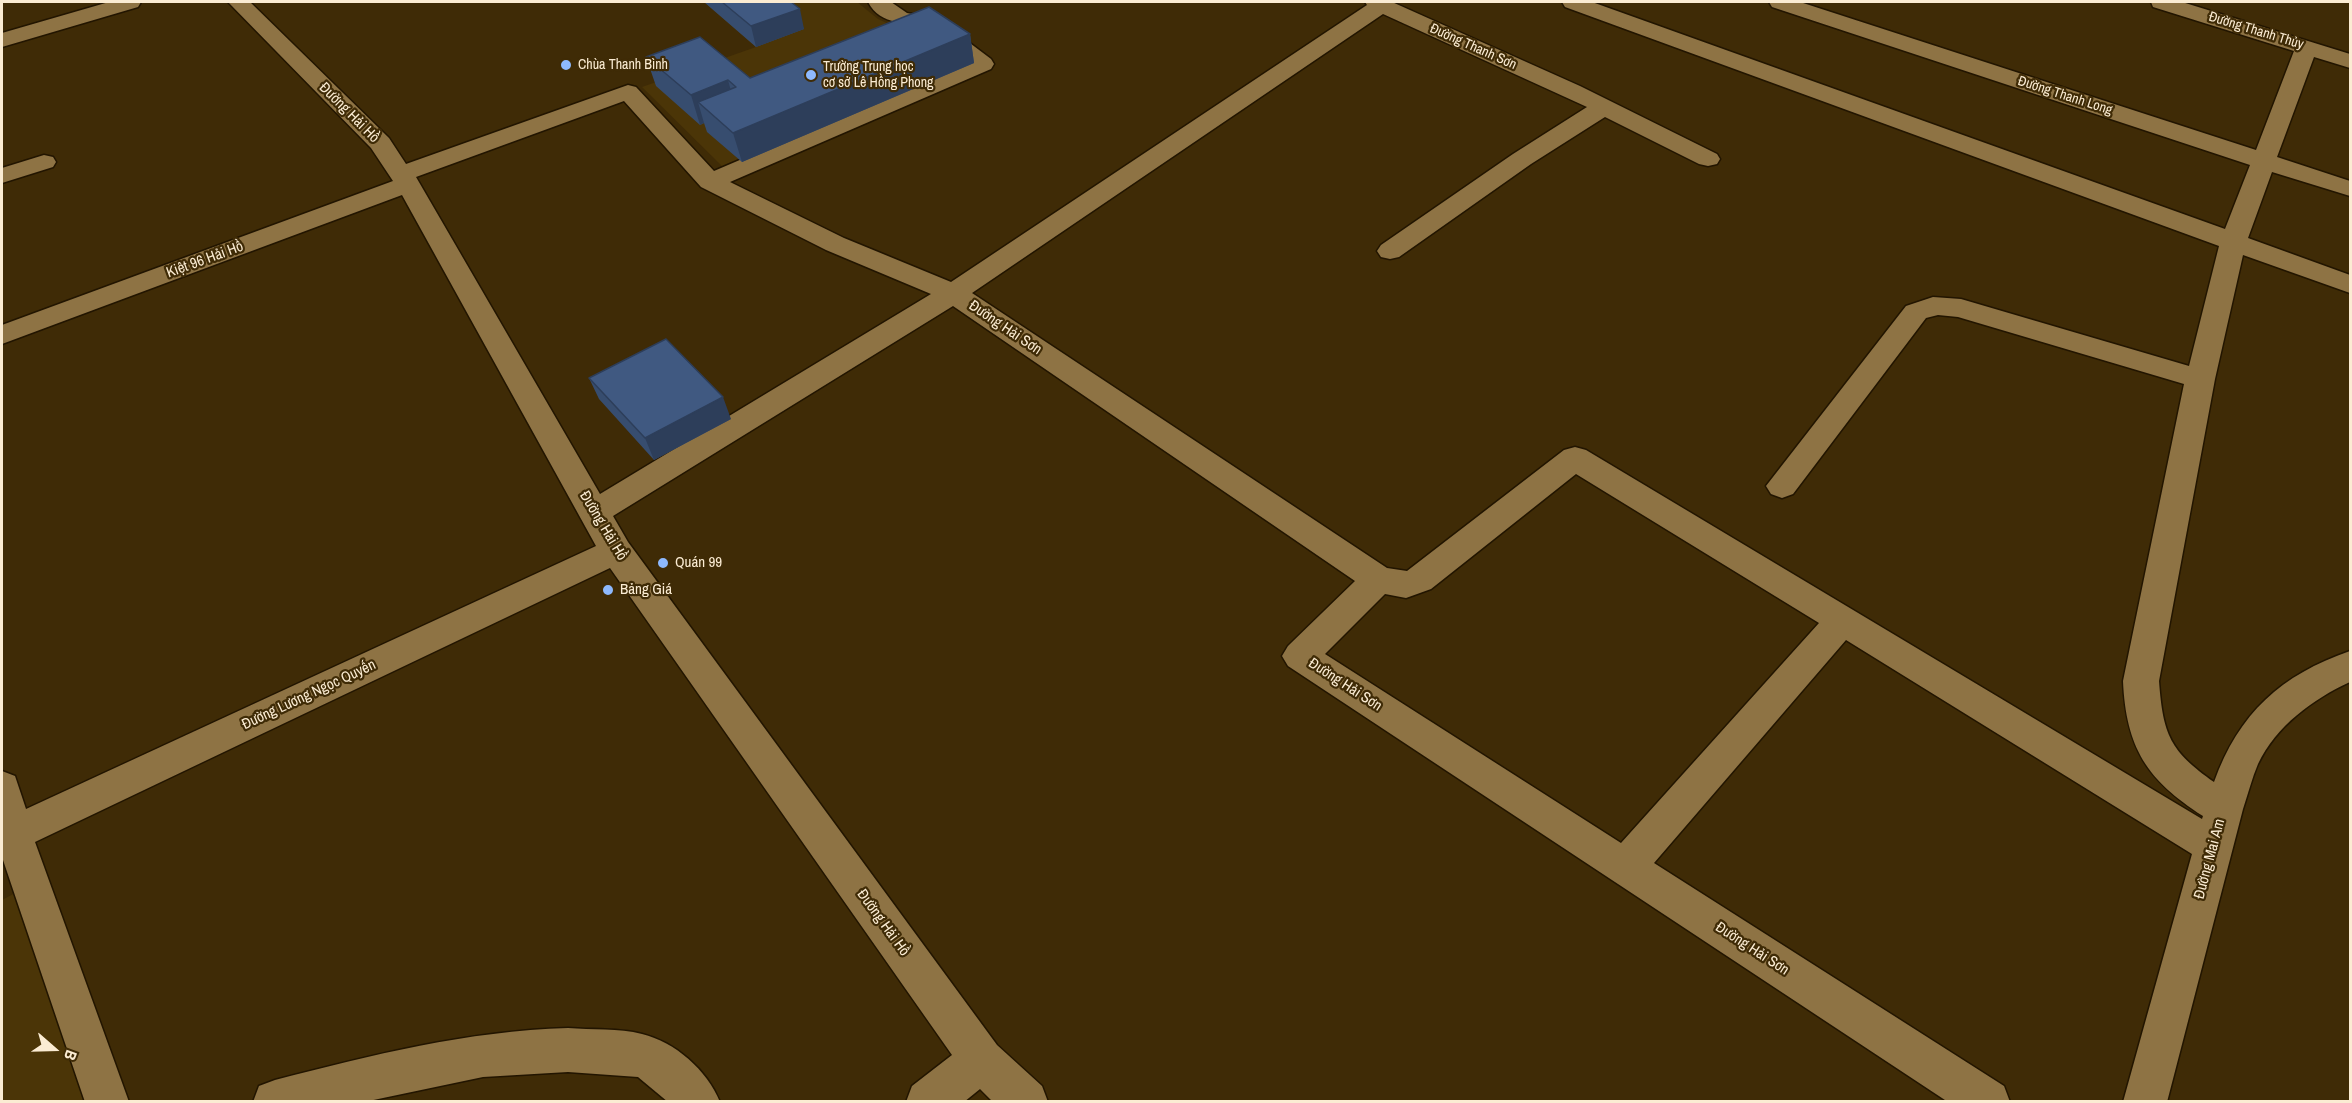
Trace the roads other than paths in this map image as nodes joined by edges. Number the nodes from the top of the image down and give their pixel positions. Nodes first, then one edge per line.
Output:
1 (130, 2) edge
2 (238, 2) edge
3 (878, 2) edge
4 (1573, 2) edge
5 (1780, 2) edge
6 (2161, 2) edge
7 (1378, 3) edge
8 (933, 6) dead end
9 (900, 18) junction
10 (2, 40) edge
11 (2307, 47) junction
12 (2350, 61) edge
13 (1602, 108) junction
14 (1708, 159) dead end
15 (2263, 160) junction
16 (44, 162) dead end
17 (2, 177) edge
18 (405, 179) junction
19 (710, 182) junction
20 (2350, 189) edge
21 (2233, 242) junction
22 (1390, 251) dead end
23 (2350, 284) edge
24 (953, 293) junction
25 (2, 335) edge
26 (2200, 379) junction
27 (1782, 486) dead end
28 (594, 513) junction
29 (616, 551) junction
30 (1378, 579) junction
31 (1842, 621) junction
32 (2350, 666) edge
33 (2, 788) edge
34 (2224, 809) junction
35 (7, 836) edge
36 (2213, 846) junction
37 (1624, 867) junction
38 (982, 1060) junction
39 (107, 1101) edge
40 (275, 1101) edge
41 (698, 1101) edge
42 (928, 1101) edge
43 (1026, 1101) edge
44 (1988, 1101) edge
45 (2145, 1101) edge

1 - 10 street
2 - 18 street, Đường Hải Hồ
3 - 9 street
4 - 21 street
5 - 15 street, Đường Thanh Long
6 - 11 street, Đường Thanh Thủy
7 - 13 street, Đường Thanh Sơn
7 - 24 street
8 - 9 street
9 - 19 street
11 - 12 street, Đường Thanh Thủy
11 - 15 street
13 - 14 street, Đường Thanh Sơn
13 - 22 street
15 - 20 street, Đường Thanh Long
15 - 21 street
16 - 17 street
18 - 19 street, Kiệt 96 Hải Hồ
18 - 25 street, Kiệt 96 Hải Hồ
18 - 28 street, Đường Hải Hồ
19 - 24 street, Đường Hải Sơn
21 - 23 street
21 - 26 street
24 - 28 street
24 - 30 street, Đường Hải Sơn
26 - 27 street
26 - 34 street
28 - 29 street, Đường Hải Hồ
29 - 35 street, Đường Lương Ngọc Quyến
29 - 38 street, Đường Hải Hồ
30 - 31 street
30 - 37 street, Đường Hải Sơn
31 - 36 street
31 - 37 street
32 - 34 street, Đường Mai Am
33 - 35 street
34 - 36 street, Đường Mai Am
35 - 39 street
36 - 45 street, Đường Mai Am
37 - 44 street, Đường Hải Sơn
38 - 42 street
38 - 43 street, Đường Hải Hồ
40 - 41 street

